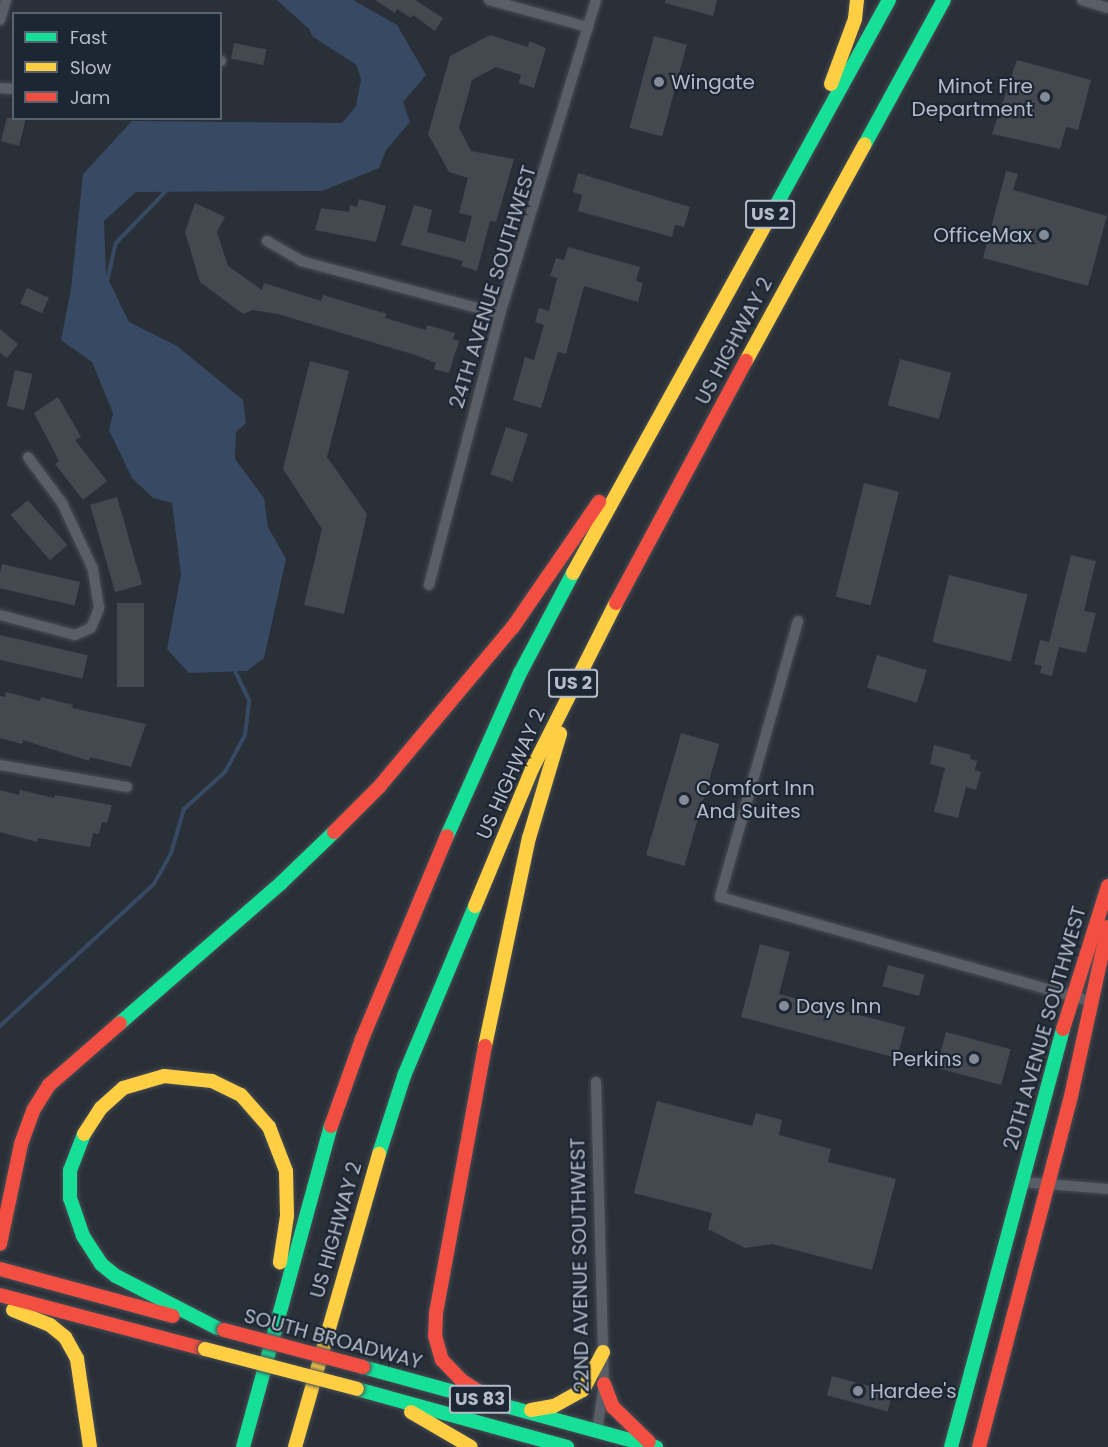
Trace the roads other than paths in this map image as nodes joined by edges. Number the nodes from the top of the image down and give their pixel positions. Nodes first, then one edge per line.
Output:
1 (6, 0) edge
2 (489, 0) edge
3 (596, 0) edge
4 (857, 0) edge
5 (889, 0) edge
6 (944, 0) edge
7 (1082, 0) edge
8 (1108, 8) edge
9 (0, 20) edge
10 (588, 27) junction
11 (801, 158) junction
12 (267, 241) dead end
13 (500, 314) junction
14 (652, 428) junction
15 (28, 457) dead end
16 (429, 585) dead end
17 (0, 615) edge
18 (798, 621) dead end
19 (600, 632) junction
20 (0, 765) edge
21 (127, 787) dead end
22 (1108, 886) edge
23 (1108, 927) edge
24 (1073, 997) junction
25 (1094, 1002) junction
26 (596, 1082) dead end
27 (1021, 1182) junction
28 (1049, 1183) junction
29 (1108, 1189) edge
30 (7, 1195) junction
31 (0, 1208) edge
32 (0, 1244) edge
33 (0, 1269) edge
34 (0, 1274) edge
35 (0, 1295) edge
36 (42, 1306) junction
37 (0, 1307) edge
38 (274, 1324) junction
39 (220, 1329) junction
40 (603, 1352) junction
41 (604, 1384) junction
42 (378, 1395) junction
43 (498, 1404) junction
44 (304, 1410) junction
45 (524, 1411) junction
46 (597, 1431) junction
47 (90, 1447) edge
48 (243, 1447) edge
49 (295, 1447) edge
50 (304, 1447) edge
51 (471, 1447) edge
52 (567, 1447) edge
53 (592, 1447) edge
54 (656, 1447) edge
55 (951, 1447) edge
56 (979, 1447) edge

1 - 9 street
2 - 10 street
3 - 10 street, 24TH AVENUE SOUTHWEST
4 - 11 main road
5 - 11 main road, US HIGHWAY 2 / US 2
6 - 19 main road, US HIGHWAY 2 / US 2
7 - 8 street
10 - 13 street, 24TH AVENUE SOUTHWEST
11 - 14 main road, US HIGHWAY 2 / US 2
12 - 13 street
13 - 16 street, 24TH AVENUE SOUTHWEST
14 - 30 main road
14 - 38 main road, US HIGHWAY 2 / US 2
15 - 17 street
18 - 24 street
19 - 43 main road
19 - 44 main road, US HIGHWAY 2 / US 2
20 - 21 street
22 - 24 main road, 20TH AVENUE SOUTHWEST
23 - 25 main road, 20TH AVENUE SOUTHWEST
24 - 25 street
24 - 27 main road, 20TH AVENUE SOUTHWEST
25 - 28 main road, 20TH AVENUE SOUTHWEST
26 - 40 street, 22ND AVENUE SOUTHWEST
27 - 28 street, 20TH AVENUE SOUTHWEST
27 - 55 main road, 20TH AVENUE SOUTHWEST
28 - 29 street
28 - 56 main road, 20TH AVENUE SOUTHWEST
30 - 31 main road
30 - 32 main road
33 - 39 main road, SOUTH BROADWAY / US 83
34 - 36 main road
35 - 36 main road, US 83
36 - 42 main road, US 83, bridge
37 - 47 main road
38 - 39 main road
38 - 48 main road, US HIGHWAY 2 / US 2
39 - 43 main road, SOUTH BROADWAY / US 83, bridge
40 - 41 street, 22ND AVENUE SOUTHWEST
40 - 45 main road
41 - 46 street, 22ND AVENUE SOUTHWEST
41 - 54 main road
42 - 51 main road
42 - 52 main road, US 83
43 - 45 main road, SOUTH BROADWAY / US 83
44 - 49 main road, US HIGHWAY 2 / US 2
44 - 50 main road
45 - 46 main road, SOUTH BROADWAY / US 83
46 - 53 main road, 22ND AVENUE SOUTHWEST
46 - 54 main road, SOUTH BROADWAY / US 83

